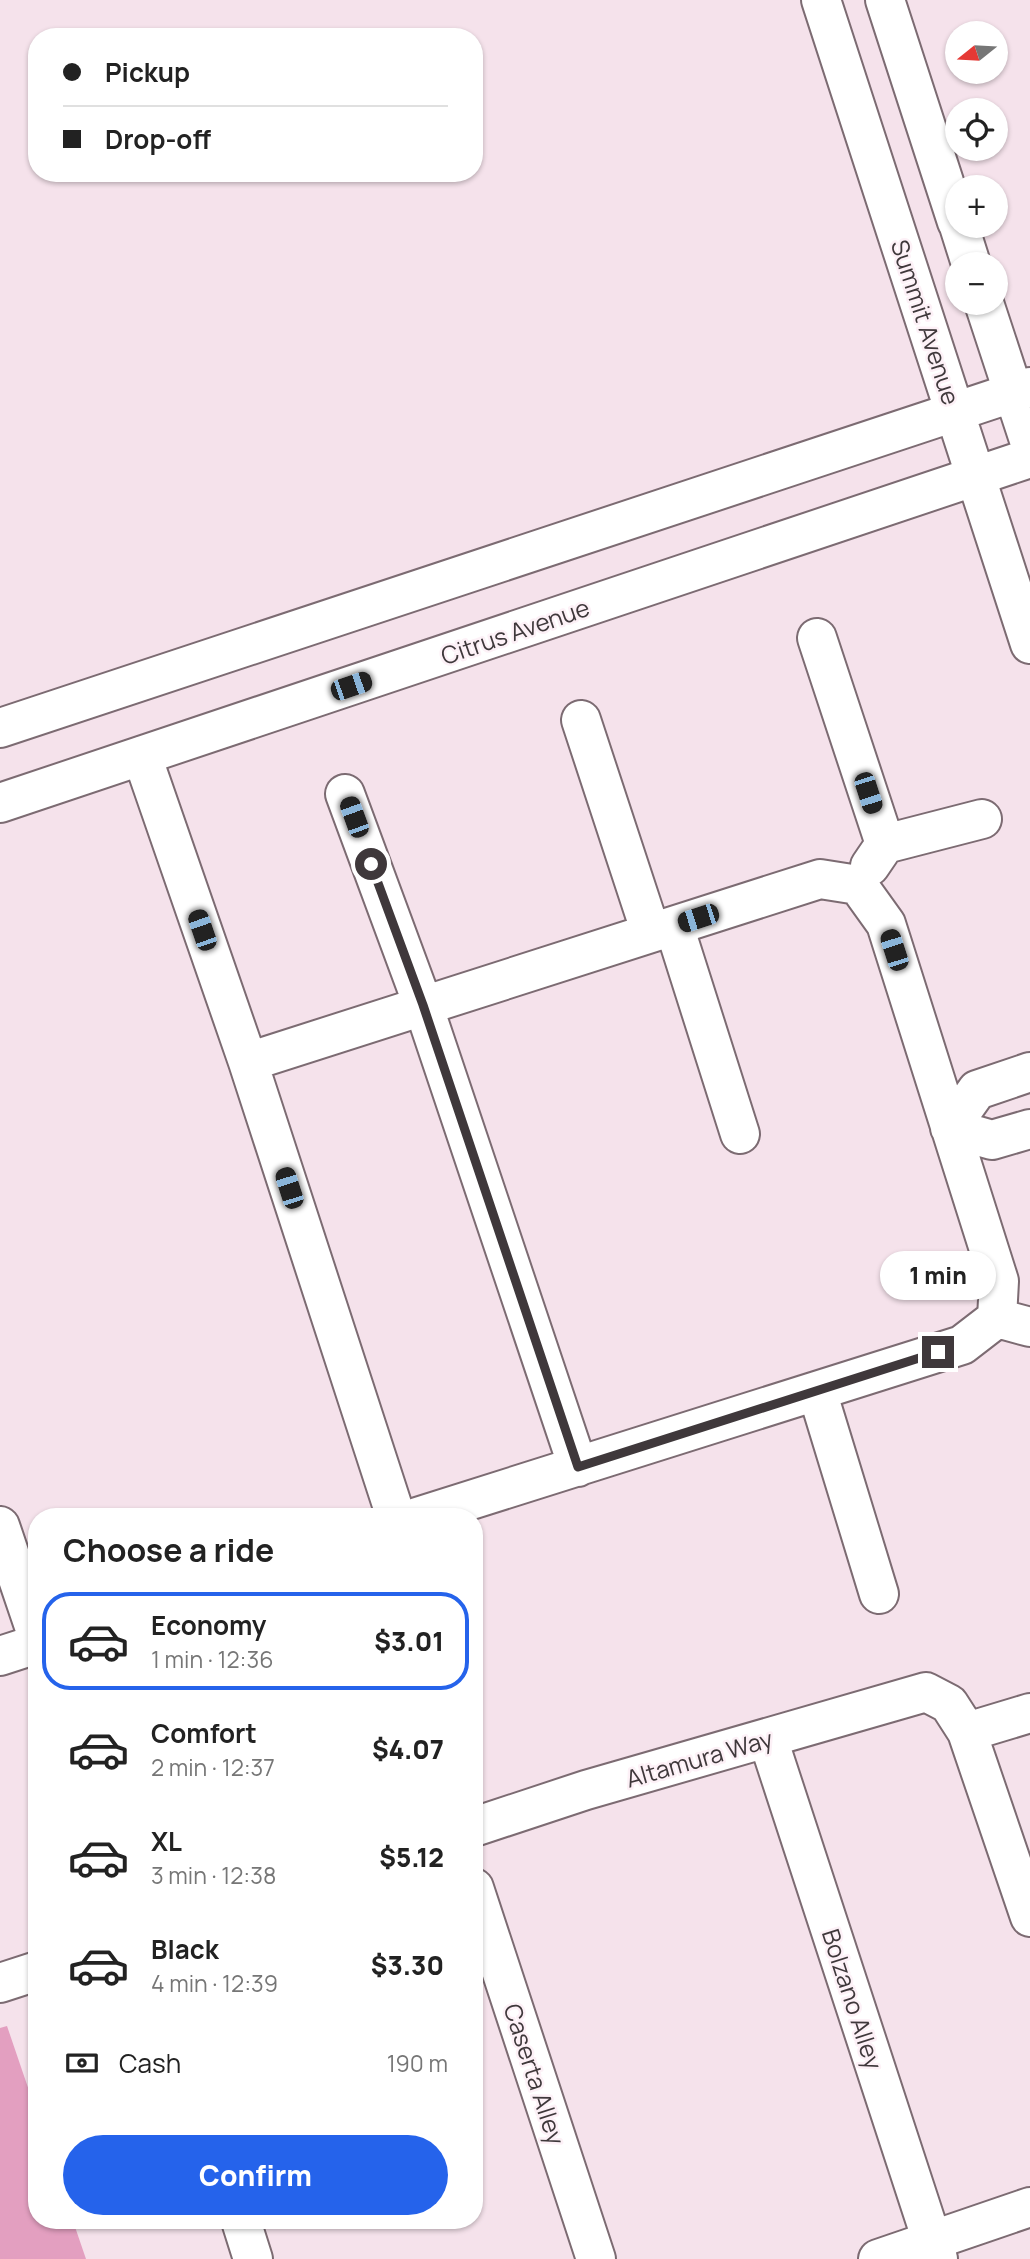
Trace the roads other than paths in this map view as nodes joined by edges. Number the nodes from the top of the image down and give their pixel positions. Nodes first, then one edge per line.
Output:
1 (821, 0) edge
2 (885, 0) edge
3 (945, 184) edge
4 (989, 315) edge
5 (1022, 390) edge
6 (955, 411) junction
7 (1030, 443) edge
8 (1030, 458) edge
9 (977, 477) junction
10 (817, 638) dead end
11 (1030, 644) edge
12 (581, 720) dead end
13 (0, 728) edge
14 (142, 756) junction
15 (345, 794) dead end
16 (0, 803) edge
17 (982, 819) dead end
18 (885, 844) junction
19 (858, 885) junction
20 (662, 929) junction
21 (423, 1005) junction
22 (248, 1062) junction
23 (1029, 1077) edge
24 (950, 1128) junction
25 (1030, 1129) edge
26 (740, 1134) dead end
27 (1014, 1322) edge
28 (817, 1391) junction
29 (578, 1467) junction
30 (393, 1508) edge
31 (445, 1508) edge
32 (0, 1527) edge
33 (879, 1594) dead end
34 (28, 1609) edge
35 (28, 1647) edge
36 (0, 1656) edge
37 (1030, 1713) edge
38 (967, 1732) junction
39 (768, 1739) junction
40 (483, 1824) edge
41 (483, 1915) edge
42 (1030, 1917) edge
43 (28, 1974) edge
44 (0, 1983) edge
45 (1030, 2207) edge
46 (244, 2229) edge
47 (935, 2250) edge
48 (253, 2259) edge
49 (596, 2259) edge
50 (878, 2259) edge

1 - 6 street, Summit Avenue
2 - 3 street
4 - 5 street
5 - 6 street
5 - 7 street
6 - 9 street, Summit Avenue
6 - 13 street
8 - 9 street, Citrus Avenue
9 - 11 street, Summit Avenue
9 - 14 street, Citrus Avenue
10 - 18 street
12 - 20 street
14 - 16 street, Citrus Avenue
14 - 22 street
15 - 21 street
17 - 18 street
18 - 19 street
19 - 20 street
19 - 24 street
20 - 21 street
20 - 26 street
21 - 22 street
21 - 29 street
22 - 30 street
23 - 24 street
24 - 25 street
24 - 27 street
27 - 28 street
28 - 29 street
28 - 33 street
29 - 31 street
32 - 34 street
35 - 36 street
37 - 38 street
38 - 39 street, Altamura Way
38 - 42 street
39 - 40 street, Altamura Way
39 - 47 street, Bolzano Alley
41 - 49 street, Caserta Alley
43 - 44 street
45 - 47 street
46 - 48 street
47 - 50 street

